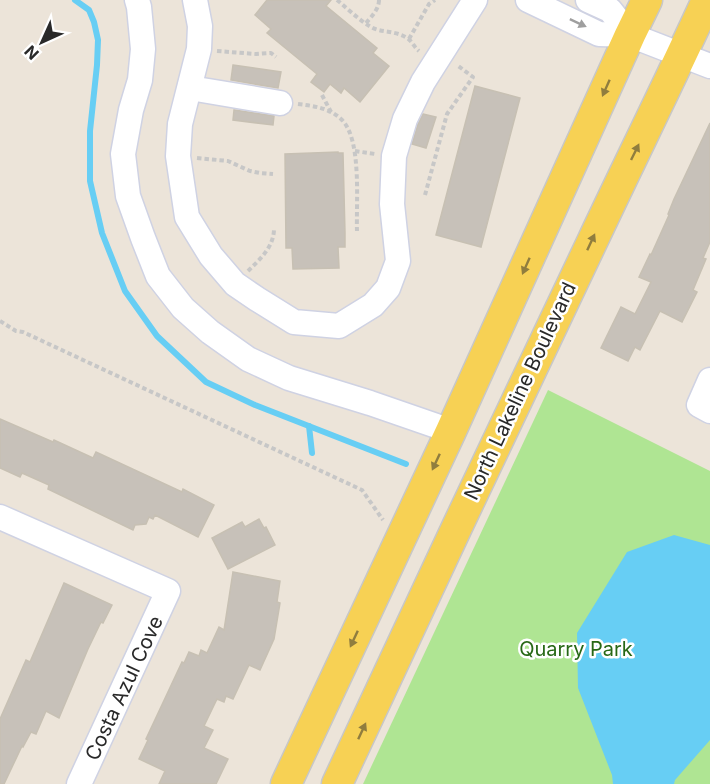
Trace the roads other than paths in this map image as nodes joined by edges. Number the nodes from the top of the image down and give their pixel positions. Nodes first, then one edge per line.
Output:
1 (137, 0) edge
2 (195, 0) edge
3 (475, 0) edge
4 (528, 0) edge
5 (588, 0) edge
6 (647, 0) edge
7 (707, 0) edge
8 (630, 35) junction
9 (682, 54) junction
10 (710, 66) edge
11 (190, 88) junction
12 (280, 103) road end
13 (710, 380) edge
14 (704, 408) edge
15 (451, 431) junction
16 (0, 517) edge
17 (79, 784) edge
18 (286, 784) edge
19 (337, 784) edge

1 - 15 street
2 - 11 street
3 - 11 street
4 -> 8 street
5 - 8 street
6 - 8 main road
7 - 9 main road, North Lakeline Boulevard
8 - 9 street
8 -> 15 main road
9 - 10 street
19 -> 9 main road, North Lakeline Boulevard
11 - 12 street
13 - 14 street
15 -> 18 main road
16 - 17 street, Costa Azul Cove

